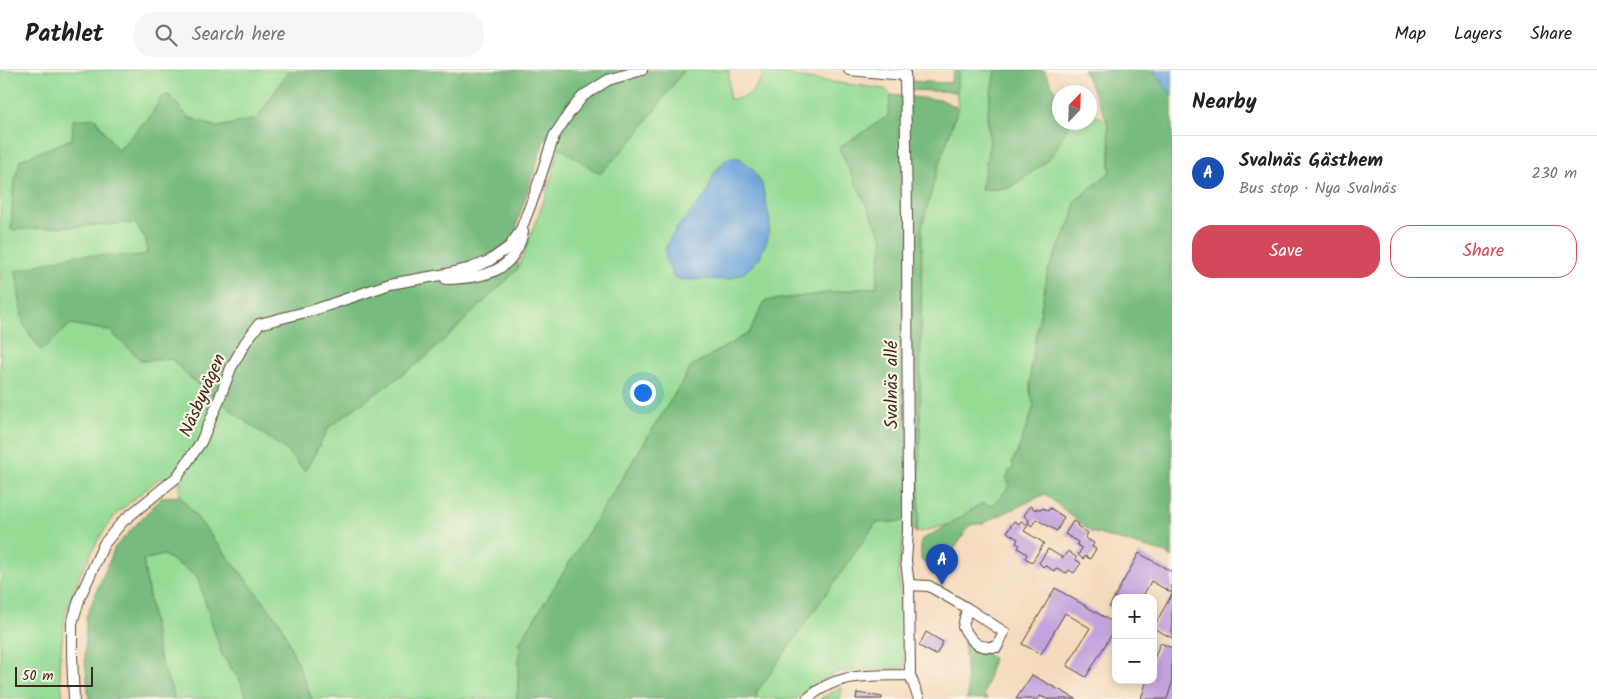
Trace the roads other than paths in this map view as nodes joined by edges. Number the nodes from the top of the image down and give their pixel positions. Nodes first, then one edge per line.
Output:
1 (642, 70) edge
2 (849, 70) edge
3 (904, 72) edge
4 (909, 585) junction
5 (968, 608) dead end
6 (910, 675) junction
7 (74, 699) edge
8 (807, 699) edge
9 (919, 699) edge

1 - 7 street, Näsbyvägen
2 - 3 street
3 - 4 street, Svalnäs allé
4 - 5 street
4 - 6 street, Svalnäs allé
6 - 8 street
6 - 9 street, Svalnäs allé

